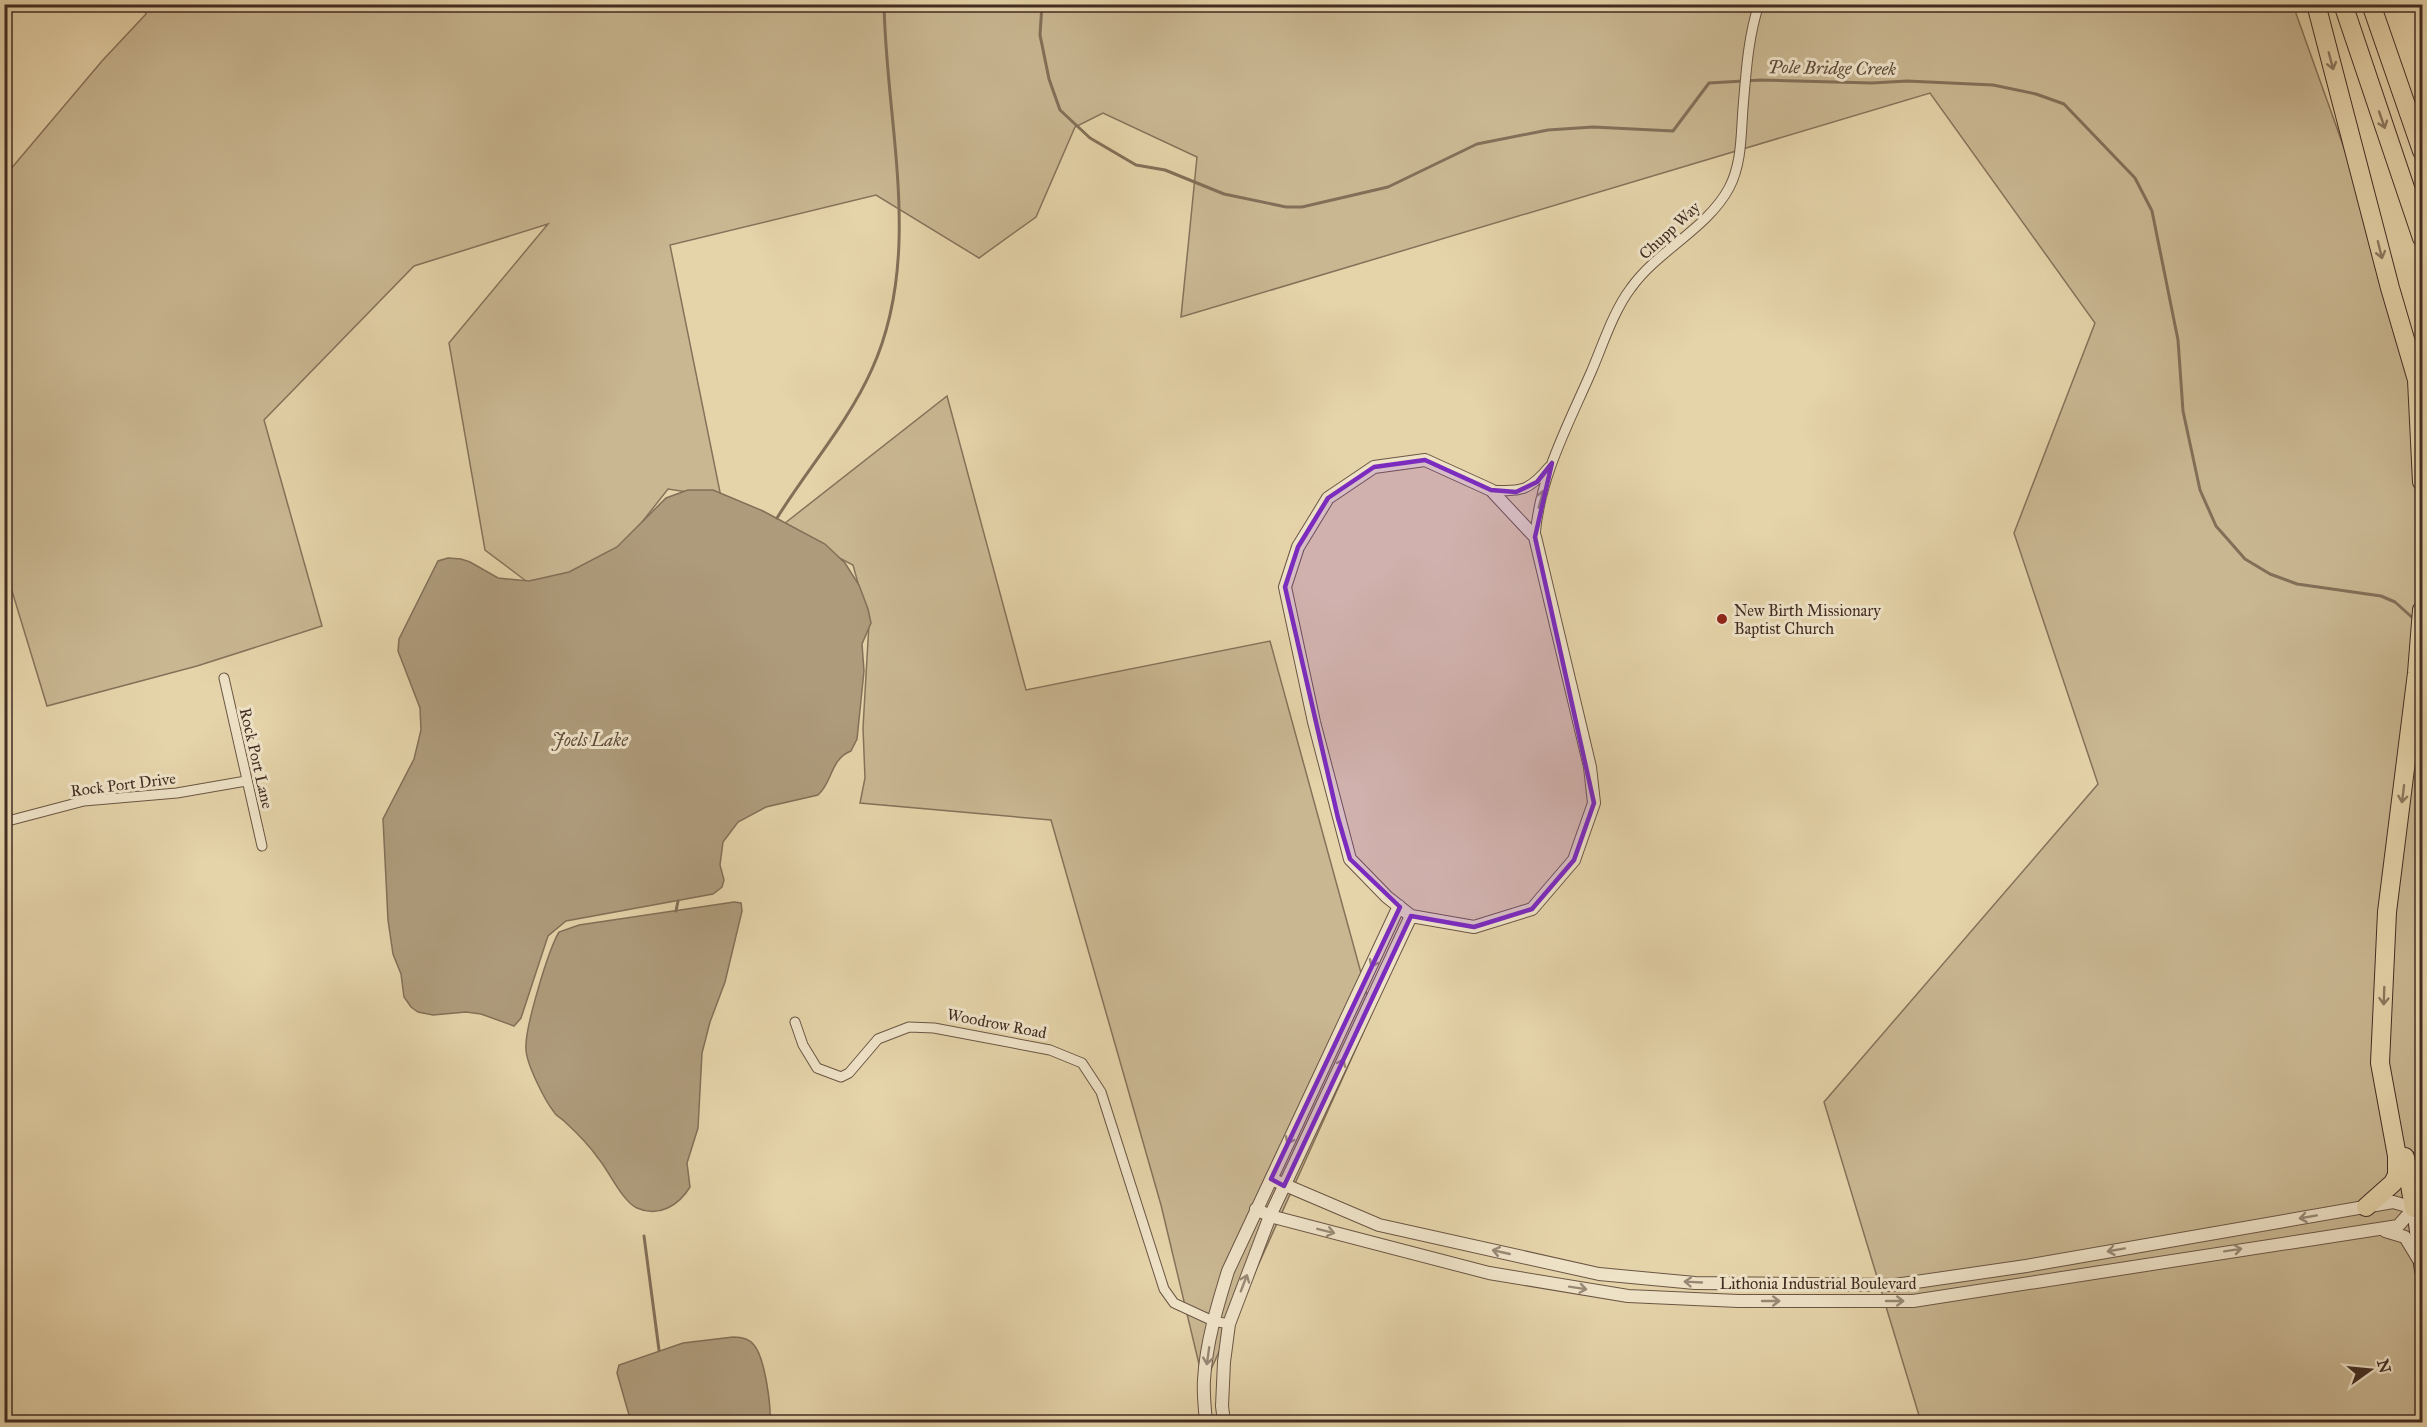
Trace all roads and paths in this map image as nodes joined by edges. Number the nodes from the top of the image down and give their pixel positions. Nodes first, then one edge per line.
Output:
1 (1759, 4) edge
2 (2316, 4) edge
3 (2343, 4) edge
4 (2371, 4) edge
5 (2378, 4) edge
6 (2422, 115) edge
7 (2422, 151) edge
8 (2422, 238) edge
9 (1552, 462) junction
10 (2422, 482) edge
11 (1491, 490) junction
12 (1535, 537) junction
13 (2422, 610) edge
14 (224, 678) dead end
15 (246, 781) junction
16 (4, 822) edge
17 (262, 846) dead end
18 (1400, 906) junction
19 (1411, 916) junction
20 (795, 1022) dead end
21 (2383, 1025) junction
22 (1271, 1179) junction
23 (1284, 1186) junction
24 (2366, 1207) junction
25 (2418, 1207) edge
26 (1256, 1209) junction
27 (1270, 1216) junction
28 (2378, 1229) junction
29 (2422, 1266) edge
30 (1213, 1321) junction
31 (1229, 1324) junction
32 (1206, 1422) edge
33 (1224, 1422) edge

1 - 9 street, Chupp Way
2 -> 10 highway
3 -> 8 highway
4 - 7 highway
5 - 6 highway
9 - 11 street
12 -> 9 street
11 - 12 street
11 - 18 street
12 - 19 street
13 -> 21 highway
14 - 15 street, Rock Port Lane
15 - 16 street, Rock Port Drive
15 - 17 street, Rock Port Lane
18 - 19 street
18 -> 22 street
23 -> 19 street
20 - 30 street, Woodrow Road
21 - 24 highway
21 - 25 highway
22 - 23 street, Lithonia Industrial Boulevard
22 - 26 street
24 -> 23 street, Lithonia Industrial Boulevard
23 - 27 street
24 - 25 street, Lithonia Industrial Boulevard
25 - 28 street, Lithonia Industrial Boulevard
25 - 29 main road
26 - 27 street, Lithonia Industrial Boulevard
26 - 30 street
27 -> 28 street, Lithonia Industrial Boulevard
31 -> 27 street
28 - 29 street
30 - 31 street, Woodrow Road
30 -> 32 street
31 - 33 street

